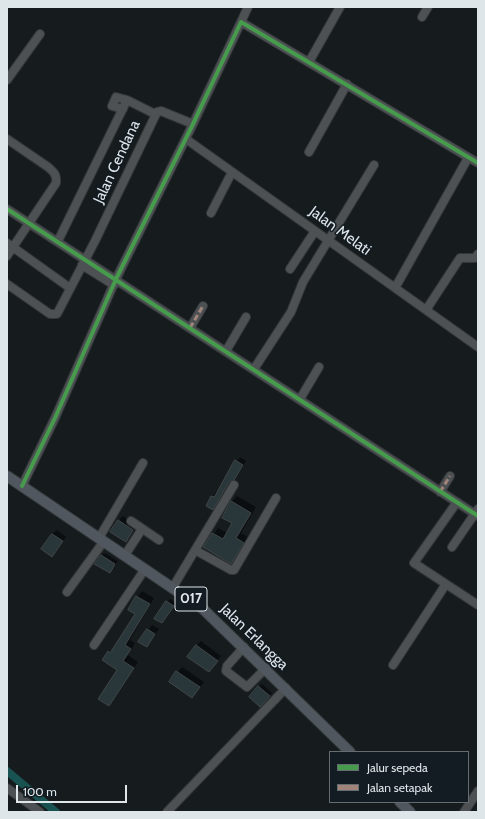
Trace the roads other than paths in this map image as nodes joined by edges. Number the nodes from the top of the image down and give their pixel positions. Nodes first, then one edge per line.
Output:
1 (248, 7) edge
2 (340, 7) edge
3 (428, 7) edge
4 (422, 18) dead end
5 (241, 22) junction
6 (40, 34) dead end
7 (309, 62) junction
8 (7, 80) edge
9 (347, 84) junction
10 (127, 100) junction
11 (123, 109) junction
12 (155, 114) junction
13 (193, 124) junction
14 (186, 138) junction
15 (7, 139) edge
16 (309, 152) dead end
17 (468, 158) junction
18 (478, 163) edge
19 (374, 165) dead end
20 (232, 172) junction
21 (7, 209) edge
22 (211, 214) dead end
23 (29, 224) junction
24 (315, 231) junction
25 (329, 240) junction
26 (58, 241) junction
27 (10, 245) edge
28 (478, 254) edge
29 (7, 256) edge
30 (84, 262) junction
31 (290, 269) dead end
32 (115, 282) junction
33 (7, 284) edge
34 (70, 288) junction
35 (395, 288) junction
36 (203, 306) dead end
37 (426, 310) junction
38 (246, 317) dead end
39 (190, 328) junction
40 (478, 347) edge
41 (226, 351) junction
42 (319, 367) dead end
43 (254, 369) junction
44 (300, 399) junction
45 (143, 463) dead end
46 (7, 476) edge
47 (450, 476) dead end
48 (234, 485) dead end
49 (22, 486) junction
50 (440, 492) junction
51 (276, 498) dead end
52 (456, 502) junction
53 (477, 513) edge
54 (131, 521) dead end
55 (142, 529) junction
56 (101, 539) junction
57 (159, 540) dead end
58 (452, 547) dead end
59 (195, 550) junction
60 (125, 555) junction
61 (145, 568) junction
62 (446, 584) junction
63 (173, 587) junction
64 (67, 592) dead end
65 (478, 605) edge
66 (94, 645) dead end
67 (244, 647) junction
68 (393, 665) dead end
69 (266, 668) junction
70 (286, 688) junction
71 (349, 751) edge
72 (7, 788) edge
73 (478, 791) edge
74 (401, 803) edge
75 (40, 812) edge
76 (167, 812) edge
77 (410, 812) edge
78 (464, 812) edge

1 - 5 street
2 - 7 street
3 - 4 street
5 - 7 street
5 - 13 street
6 - 8 street
7 - 9 street
9 - 16 street
9 - 17 street
10 - 11 street
10 - 11 street
10 - 12 street
11 - 26 street
12 - 13 street, Jalan Cendana
12 - 30 street, Jalan Cendana
13 - 14 street
14 - 20 street, Jalan Melati
14 - 32 street
15 - 23 street
17 - 18 street
17 - 35 street
19 - 25 street
20 - 22 street
20 - 24 street, Jalan Melati
21 - 23 street
23 - 26 street
23 - 27 street
24 - 25 street, Jalan Melati
24 - 31 street
25 - 35 street, Jalan Melati
25 - 43 street
26 - 30 street
27 - 29 street
27 - 34 street
28 - 37 street
30 - 32 street
30 - 34 street, Jalan Cendana
32 - 39 street
32 - 49 street
33 - 34 street, Jalan Cendana
35 - 37 street, Jalan Melati
36 - 39 street
37 - 40 street, Jalan Melati
38 - 41 street
39 - 41 street
41 - 43 street
42 - 44 street
43 - 44 street
44 - 50 street
45 - 56 street
46 - 49 main road, Jalan Erlangga / 017
47 - 50 street
48 - 59 street
49 - 56 main road, Jalan Erlangga / 017
50 - 52 street
51 - 59 street
52 - 53 street
52 - 62 street
53 - 58 street
54 - 55 street
55 - 57 street
55 - 60 street
56 - 60 main road, Jalan Erlangga / 017
56 - 64 street
59 - 63 street
60 - 61 main road, Jalan Erlangga / 017
61 - 63 main road, Jalan Erlangga / 017
61 - 66 street
62 - 65 street
62 - 68 street
63 - 67 main road, Jalan Erlangga / 017
67 - 69 main road, Jalan Erlangga / 017
67 - 69 street
69 - 70 main road, Jalan Erlangga / 017
70 - 71 main road, Jalan Erlangga / 017
70 - 76 street
72 - 75 street
73 - 78 street
74 - 77 main road

